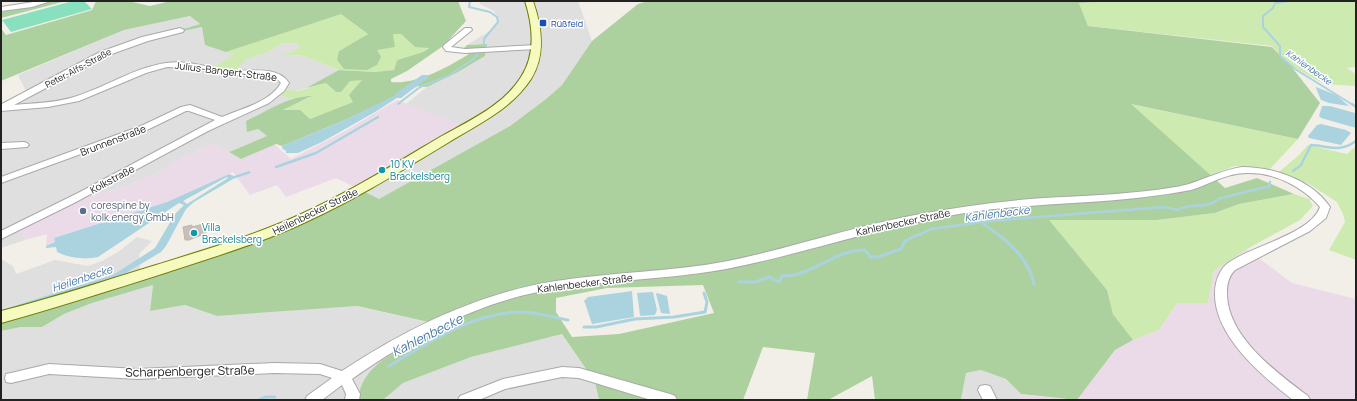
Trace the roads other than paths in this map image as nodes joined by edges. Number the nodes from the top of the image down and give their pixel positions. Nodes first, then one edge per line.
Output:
1 (48, 1) edge
2 (529, 1) edge
3 (1, 9) edge
4 (180, 30) dead end
5 (468, 30) dead end
6 (537, 47) junction
7 (2, 108) edge
8 (222, 120) junction
9 (24, 145) dead end
10 (1, 146) edge
11 (1, 180) edge
12 (1, 235) edge
13 (1, 317) edge
14 (344, 377) junction
15 (11, 378) dead end
16 (312, 400) edge
17 (352, 400) edge
18 (466, 400) edge
19 (670, 400) edge
20 (1303, 400) edge

1 - 3 street
2 - 6 main road, Heilenbecker Straße
4 - 7 street, Peter-Alfs-Straße
5 - 6 street
6 - 13 main road, Heilenbecker Straße
7 - 8 street, Julius-Bangert-Straße
8 - 11 street, Brunnenstraße
8 - 12 street, Kolkstraße
9 - 10 street
14 - 15 street, Scharpenberger Straße
14 - 16 street, Kahlenbecker Straße
14 - 17 street
14 - 20 street, Kahlenbecker Straße
18 - 19 street

